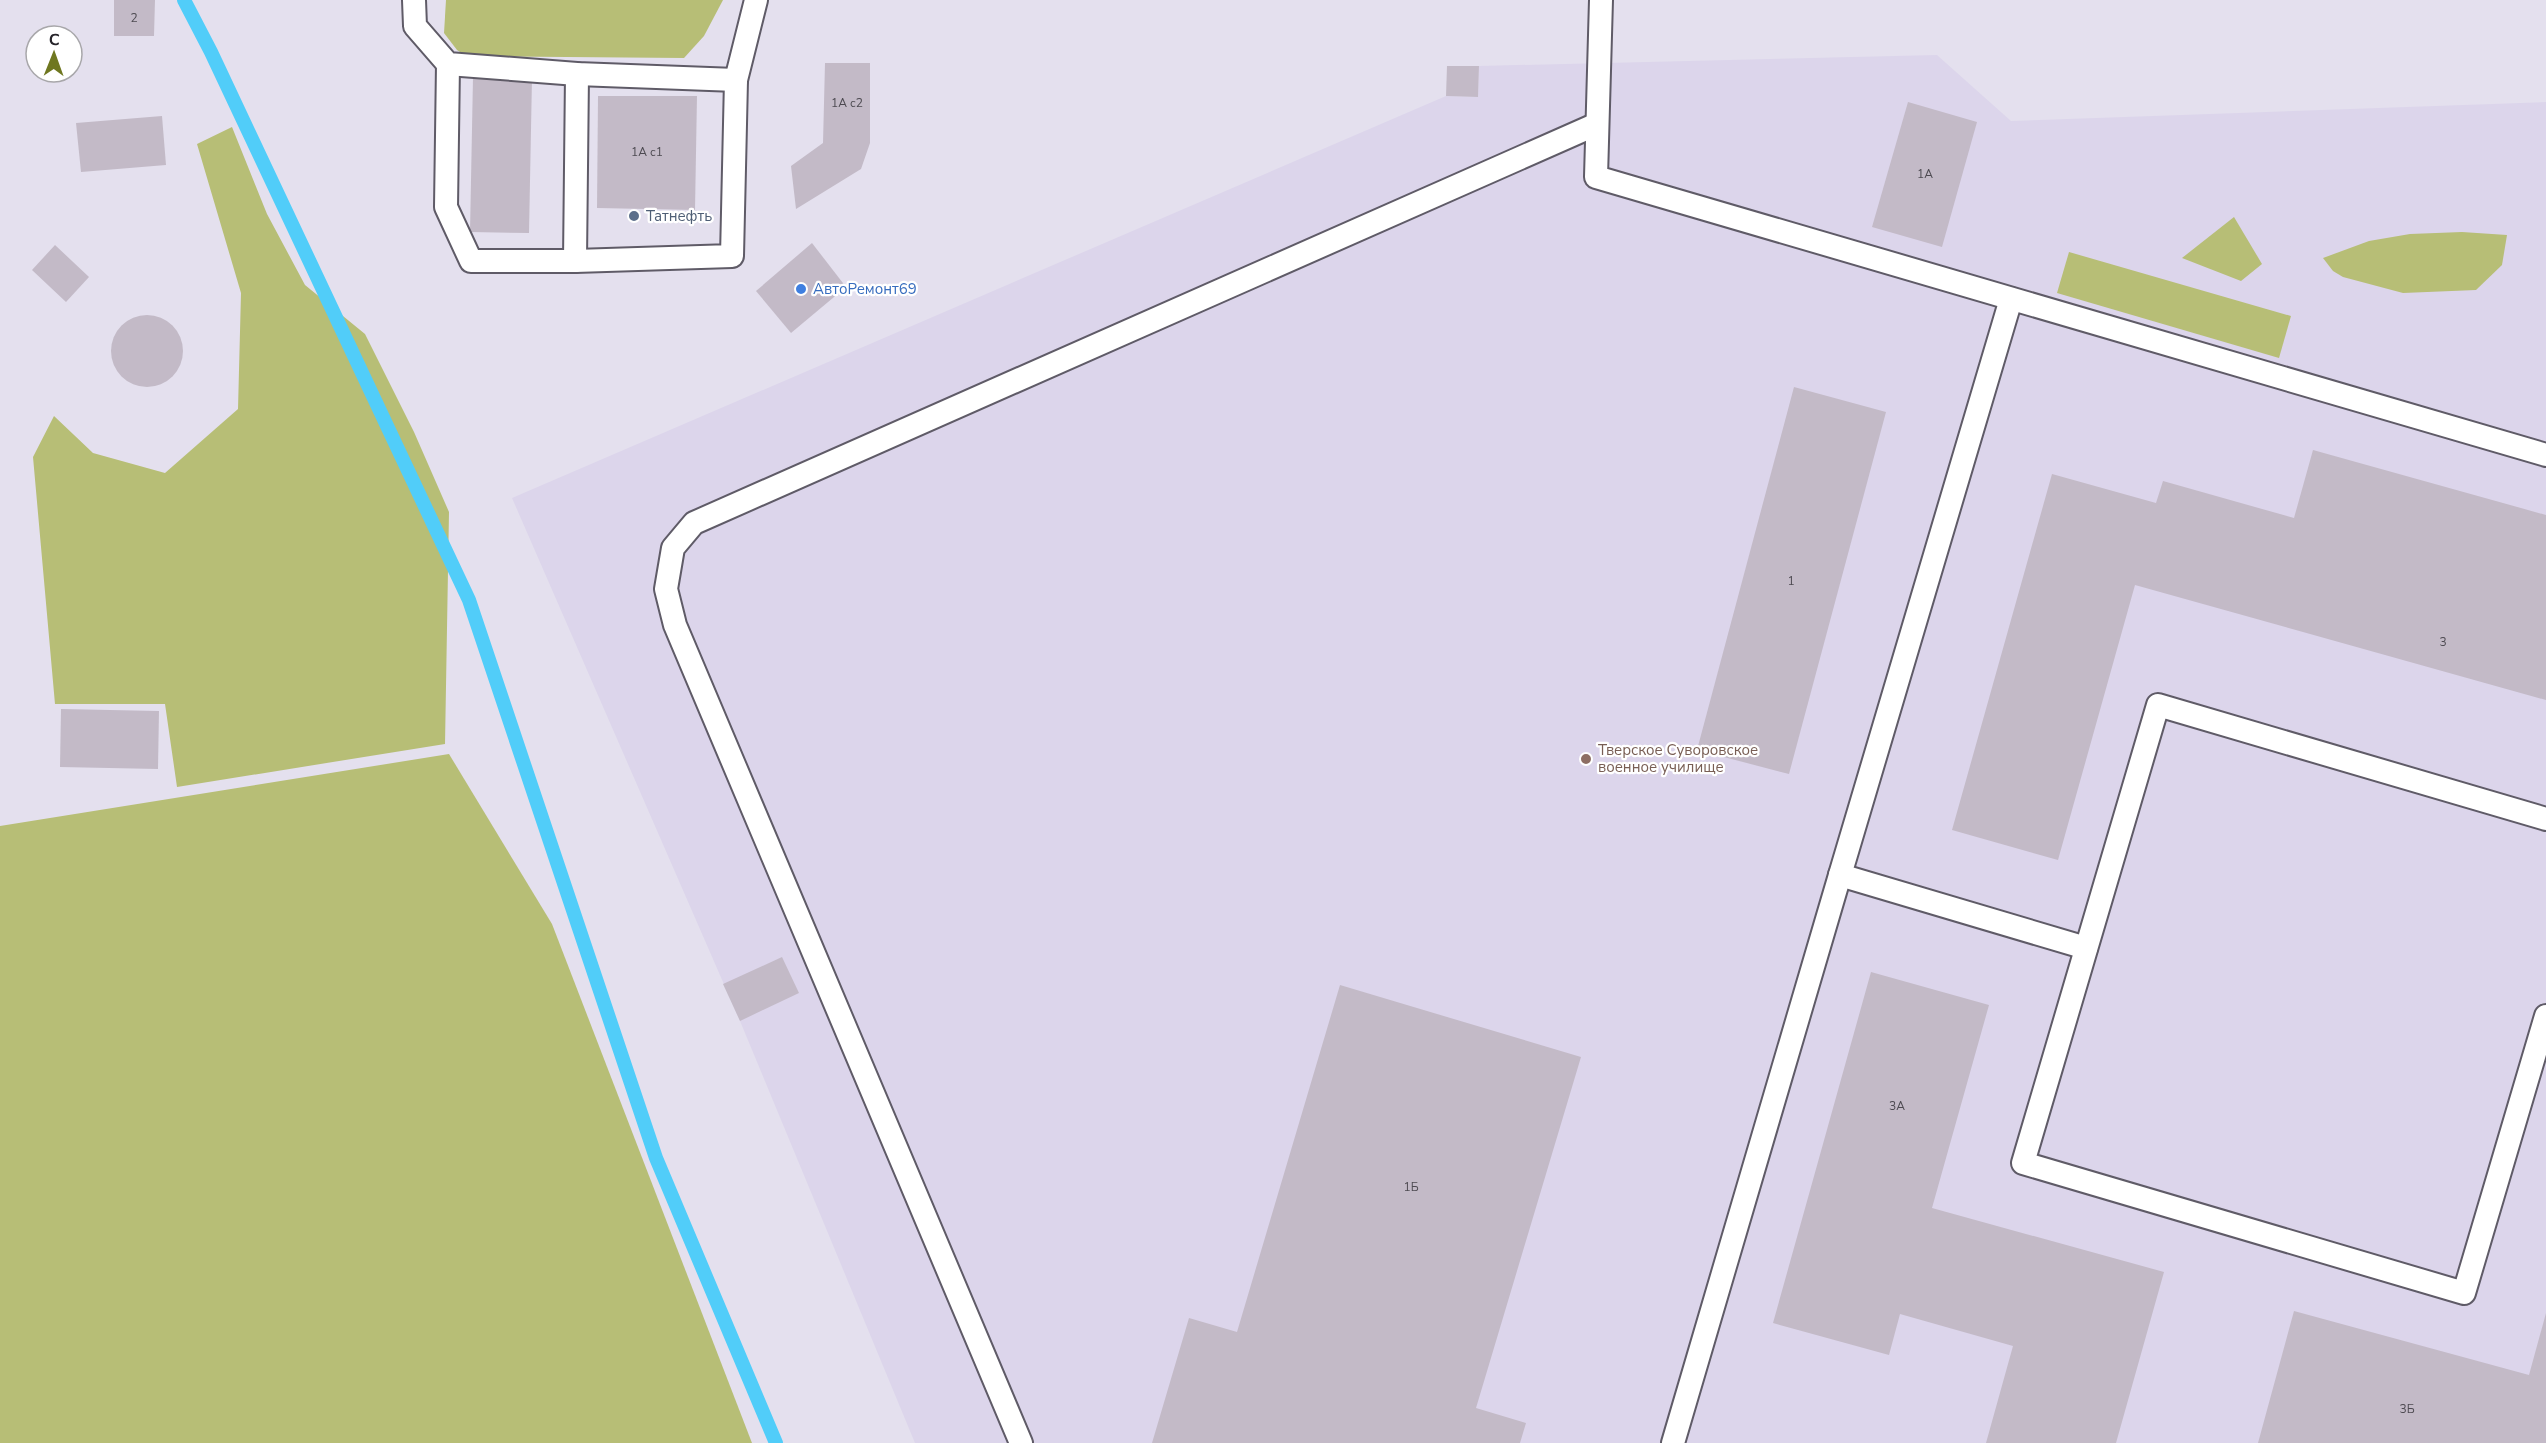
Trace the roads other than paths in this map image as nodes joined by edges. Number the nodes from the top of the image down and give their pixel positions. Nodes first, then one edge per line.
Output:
1 (414, 0) edge
2 (756, 0) edge
3 (1601, 0) edge
4 (448, 64) junction
5 (577, 74) junction
6 (736, 80) junction
7 (1597, 124) junction
8 (575, 261) junction
9 (2011, 299) junction
10 (2546, 455) edge
11 (2546, 819) edge
12 (1840, 875) junction
13 (2086, 948) junction
14 (2546, 1017) edge
15 (2536, 1084) edge
16 (1021, 1443) edge
17 (1672, 1443) edge

1 - 4 lane
2 - 6 lane
3 - 7 lane
4 - 5 lane
4 - 8 lane
5 - 6 lane
5 - 8 lane
6 - 8 lane
7 - 9 lane
7 - 16 lane
9 - 10 lane
9 - 12 lane
11 - 13 lane
12 - 13 lane
12 - 17 lane
13 - 15 lane
14 - 15 lane

